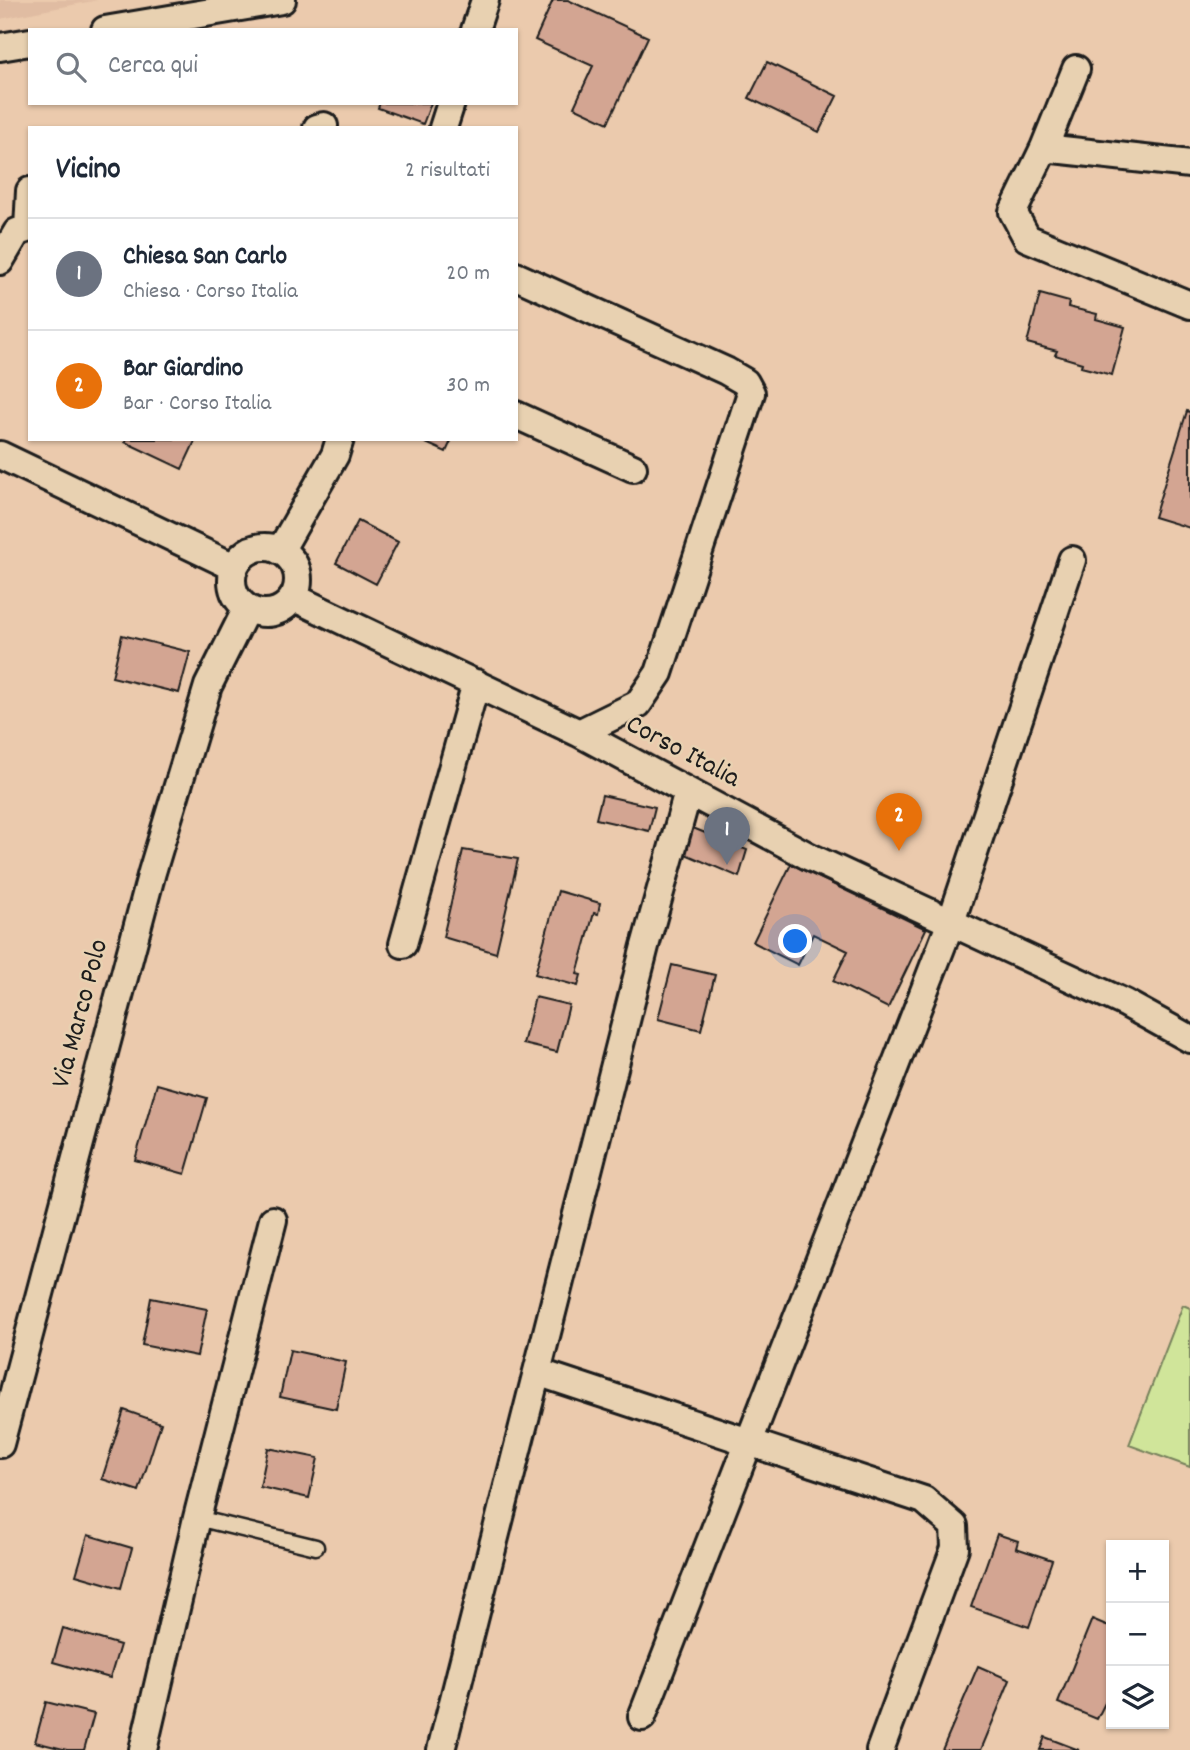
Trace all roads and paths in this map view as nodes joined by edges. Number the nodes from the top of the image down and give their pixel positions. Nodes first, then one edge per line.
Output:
1 (282, 0) edge
2 (485, 0) edge
3 (117, 28) edge
4 (476, 28) edge
5 (28, 42) edge
6 (0, 47) edge
7 (1076, 69) dead end
8 (450, 105) edge
9 (444, 126) edge
10 (1044, 148) junction
11 (1190, 164) edge
12 (28, 228) edge
13 (0, 261) edge
14 (518, 277) edge
15 (1190, 305) edge
16 (518, 416) edge
17 (339, 441) edge
18 (0, 455) edge
19 (633, 468) dead end
20 (281, 551) junction
21 (1072, 561) dead end
22 (234, 567) junction
23 (293, 597) junction
24 (247, 608) junction
25 (476, 683) junction
26 (579, 733) junction
27 (688, 792) junction
28 (951, 922) junction
29 (402, 944) dead end
30 (1190, 1038) edge
31 (273, 1220) dead end
32 (537, 1372) junction
33 (746, 1441) junction
34 (0, 1444) edge
35 (197, 1518) junction
36 (316, 1547) dead end
37 (642, 1717) dead end
38 (144, 1750) edge
39 (441, 1750) edge
40 (880, 1750) edge

1 - 3 street
2 - 4 street
5 - 6 street
7 - 10 street
8 - 9 street
10 - 11 street
10 - 15 street
12 - 13 street
14 - 26 street
16 - 19 street
17 - 20 street
18 - 22 street
20 - 22 street
20 - 23 street
21 - 28 street
22 - 24 street
23 - 24 street
23 - 25 street, Corso Italia
24 - 34 street, Via Marco Polo
25 - 26 street, Corso Italia
25 - 29 street
26 - 27 street, Corso Italia
27 - 28 street, Corso Italia
27 - 32 street
28 - 30 street, Corso Italia
28 - 33 street
31 - 35 street
32 - 33 street
32 - 39 street
33 - 37 street
33 - 40 street
35 - 36 lane
35 - 38 street

